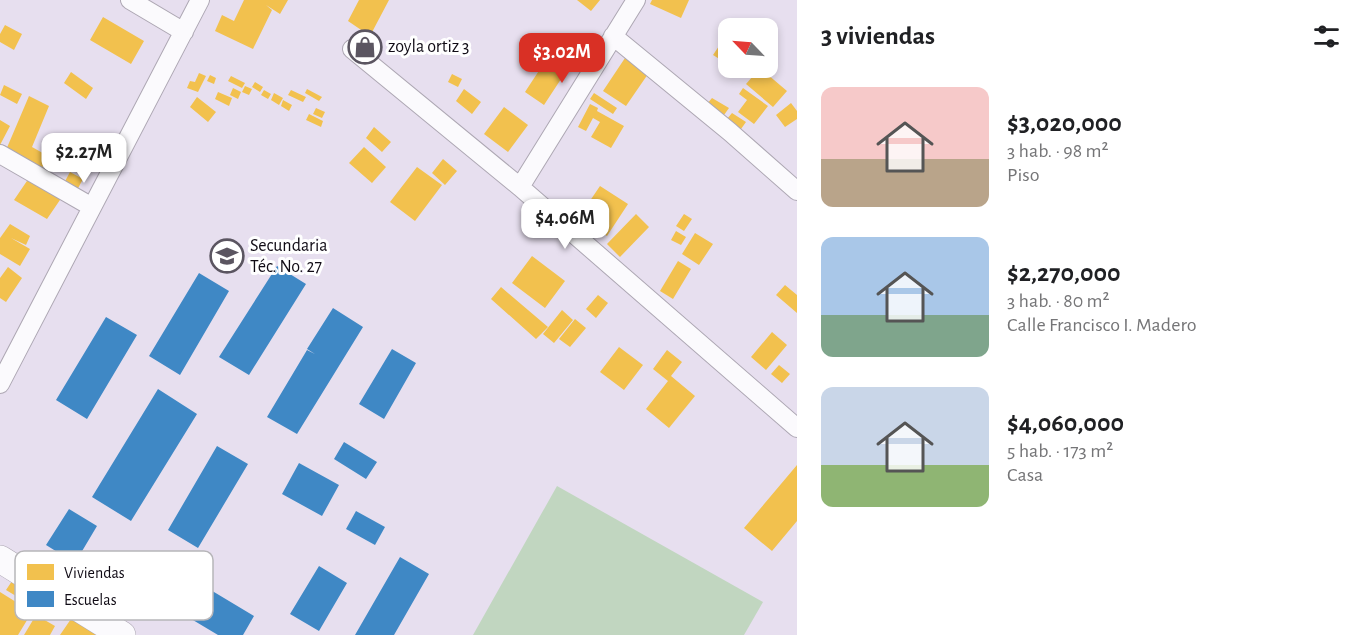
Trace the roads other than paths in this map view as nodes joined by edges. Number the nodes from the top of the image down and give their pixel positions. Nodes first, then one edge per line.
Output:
1 (130, 0) edge
2 (200, 0) edge
3 (636, 0) edge
4 (184, 32) junction
5 (613, 36) junction
6 (352, 49) dead end
7 (0, 154) edge
8 (520, 187) junction
9 (797, 191) edge
10 (92, 207) junction
11 (0, 384) edge
12 (797, 428) edge
13 (0, 559) edge
14 (15, 568) edge
15 (98, 620) edge
16 (122, 635) edge

1 - 4 street
2 - 4 street
3 - 5 street
4 - 10 street
5 - 8 street
5 - 9 street
6 - 8 street
7 - 10 street
8 - 12 street
10 - 11 street
13 - 14 street
15 - 16 street

